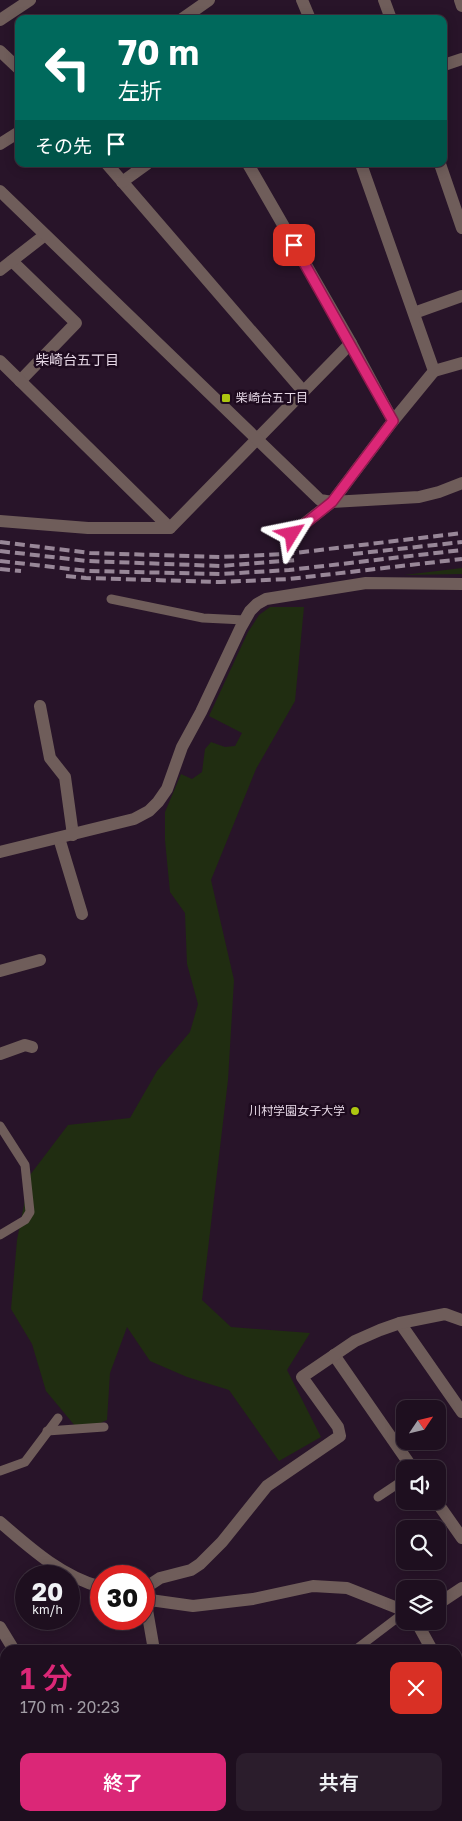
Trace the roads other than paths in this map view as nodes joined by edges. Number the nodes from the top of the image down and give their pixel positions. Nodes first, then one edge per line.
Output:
1 (30, 0) edge
2 (209, 0) edge
3 (302, 0) edge
4 (384, 0) edge
5 (460, 0) edge
6 (462, 6) edge
7 (188, 15) edge
8 (308, 15) edge
9 (390, 15) edge
10 (0, 20) edge
11 (0, 51) edge
12 (462, 59) edge
13 (447, 64) edge
14 (15, 65) edge
15 (15, 135) edge
16 (0, 144) edge
17 (110, 167) edge
18 (144, 167) edge
19 (250, 167) edge
20 (362, 167) edge
21 (441, 167) edge
22 (122, 182) junction
23 (0, 190) edge
24 (462, 228) edge
25 (45, 234) junction
26 (12, 261) junction
27 (0, 270) edge
28 (462, 296) edge
29 (414, 313) junction
30 (351, 343) junction
31 (0, 361) edge
32 (462, 363) edge
33 (434, 371) junction
34 (20, 381) junction
35 (303, 391) junction
36 (393, 421) junction
37 (256, 439) junction
38 (462, 483) edge
39 (332, 502) junction
40 (0, 511) edge
41 (6, 522) edge
42 (170, 528) junction
43 (292, 534) dead end
44 (462, 584) edge
45 (111, 600) dead end
46 (244, 620) junction
47 (40, 706) dead end
48 (73, 835) junction
49 (59, 838) junction
50 (0, 852) edge
51 (82, 914) dead end
52 (40, 960) dead end
53 (0, 971) edge
54 (32, 1047) dead end
55 (0, 1054) edge
56 (0, 1126) edge
57 (0, 1235) edge
58 (462, 1320) edge
59 (400, 1323) junction
60 (334, 1355) junction
61 (462, 1412) edge
62 (58, 1418) dead end
63 (104, 1427) dead end
64 (47, 1431) junction
65 (407, 1460) edge
66 (0, 1471) edge
67 (396, 1485) edge
68 (378, 1497) dead end
69 (442, 1510) edge
70 (0, 1522) edge
71 (462, 1538) edge
72 (155, 1581) edge
73 (90, 1583) edge
74 (462, 1588) edge
75 (446, 1599) edge
76 (155, 1601) edge
77 (396, 1607) edge
78 (396, 1618) edge
79 (0, 1627) edge
80 (150, 1630) edge
81 (421, 1630) edge
82 (11, 1645) edge
83 (153, 1645) edge
84 (361, 1645) edge
85 (429, 1645) edge

1 - 10 street
2 - 7 street
3 - 8 street
4 - 9 street
5 - 6 street
11 - 14 street
12 - 13 street
15 - 16 street
17 - 22 street
18 - 22 street
19 - 30 street
20 - 29 street
21 - 24 street
22 - 35 street
23 - 25 street
25 - 26 street
25 - 37 street
26 - 27 street
26 - 34 street
28 - 29 street
29 - 33 street
30 - 35 street
30 - 36 street
31 - 34 street
32 - 33 street
33 - 36 street
34 - 42 street
35 - 37 street
36 - 39 street
37 - 39 street
37 - 42 street
38 - 39 street
39 - 43 street
40 - 41 street
41 - 42 street
44 - 46 street
45 - 46 lane
46 - 48 street
47 - 48 street
48 - 49 street
49 - 50 street
49 - 51 street
52 - 53 street
54 - 55 street
56 - 57 lane
58 - 59 street
59 - 60 street
59 - 61 street
60 - 65 street
60 - 72 street
62 - 64 lane
63 - 64 lane
64 - 66 lane
67 - 68 lane
69 - 71 street
70 - 73 street
74 - 75 street
76 - 77 street
78 - 84 lane
79 - 82 street
80 - 83 street
81 - 85 street

